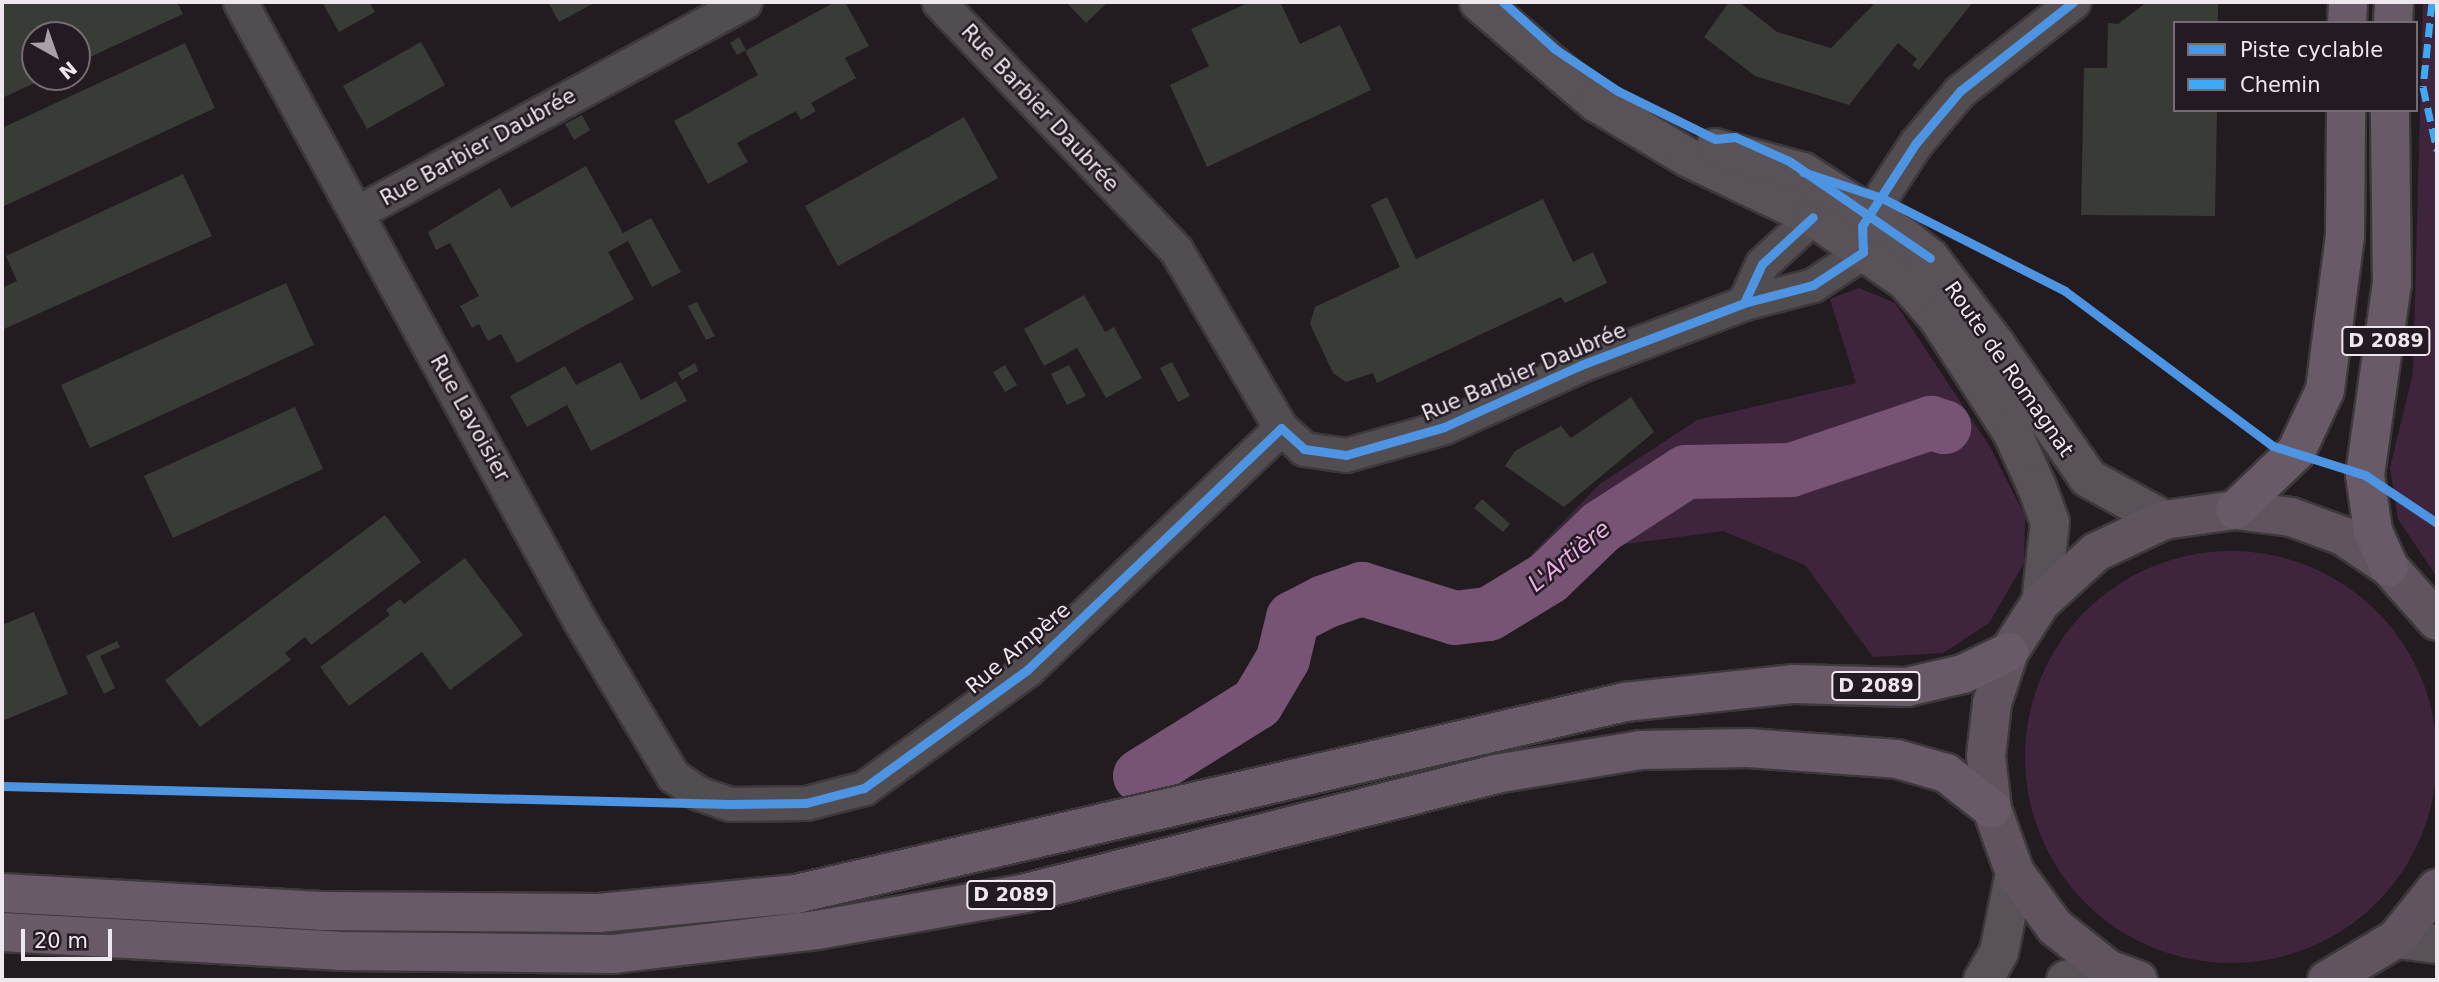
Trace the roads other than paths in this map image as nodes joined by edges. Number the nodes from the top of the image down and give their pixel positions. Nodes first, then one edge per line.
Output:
1 (240, 2) edge
2 (745, 2) edge
3 (939, 2) edge
4 (1479, 2) edge
5 (1503, 2) edge
6 (2073, 2) edge
7 (2348, 2) edge
8 (2393, 2) edge
9 (2347, 21) edge
10 (2393, 21) edge
11 (2346, 112) edge
12 (2390, 112) edge
13 (358, 212) junction
14 (1813, 217) junction
15 (1865, 231) junction
16 (1744, 303) junction
17 (1281, 428) junction
18 (2235, 510) junction
19 (2164, 520) junction
20 (2389, 567) junction
21 (2041, 602) junction
22 (2436, 618) edge
23 (2009, 652) junction
24 (730, 804) joint
25 (1992, 809) junction
26 (2015, 873) junction
27 (2437, 888) edge
28 (2, 893) edge
29 (2, 932) edge
30 (2396, 939) junction
31 (2437, 944) edge
32 (2123, 974) edge
33 (1983, 980) edge
34 (2066, 980) edge
35 (2327, 980) edge

1 - 13 street, Rue Lavoisier
2 - 13 street, Rue Barbier Daubrée
3 - 17 street, Rue Barbier Daubrée
4 - 14 main road, Route de Romagnat
5 - 15 main road, Route de Romagnat
6 - 15 street
7 - 9 highway
8 - 10 highway
11 - 18 highway, D 2089
12 - 20 highway, D 2089
13 - 24 street, Rue Lavoisier
14 - 15 main road, Route de Romagnat
14 - 16 street
15 - 16 street, Rue Barbier Daubrée
15 - 19 main road, Route de Romagnat
15 - 21 main road, Route de Romagnat
16 - 17 street, Rue Barbier Daubrée
17 - 24 street, Rue Ampère
18 - 19 main road
18 - 20 main road
19 - 21 main road
20 - 22 main road
21 - 23 main road
23 - 25 main road
23 - 28 highway, D 2089
25 - 26 main road
25 - 29 highway, D 2089
26 - 32 main road
26 - 33 main road
27 - 30 main road
30 - 31 main road
30 - 35 main road
32 - 34 main road

